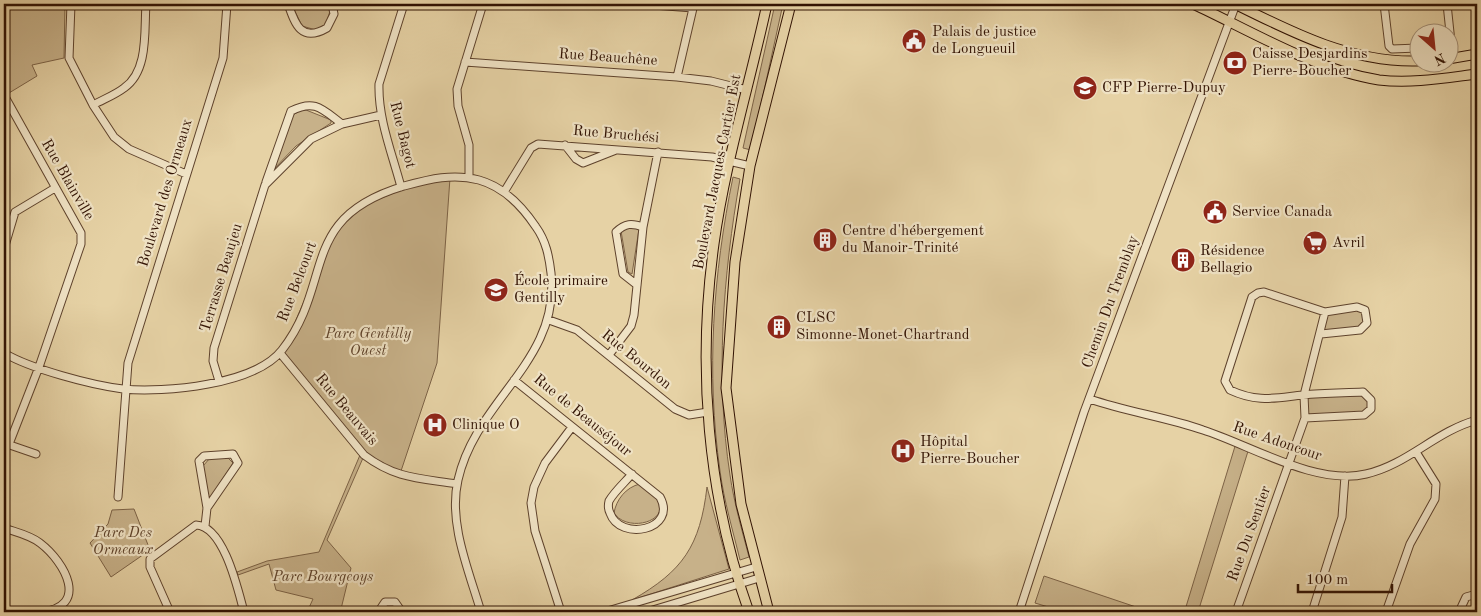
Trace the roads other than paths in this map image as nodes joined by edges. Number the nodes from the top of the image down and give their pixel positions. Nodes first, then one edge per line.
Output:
1 (71, 4) edge
2 (146, 4) edge
3 (227, 4) edge
4 (288, 4) edge
5 (332, 4) edge
6 (404, 4) edge
7 (483, 4) edge
8 (640, 4) edge
9 (767, 4) edge
10 (791, 4) edge
11 (1193, 4) edge
12 (1235, 4) edge
13 (1384, 4) edge
14 (1447, 4) edge
15 (694, 6) edge
16 (1229, 21) junction
17 (1448, 22) edge
18 (1408, 48) edge
19 (1477, 54) edge
20 (1458, 57) edge
21 (1408, 61) edge
22 (465, 62) junction
23 (1477, 74) edge
24 (677, 77) junction
25 (747, 90) junction
26 (4, 95) edge
27 (94, 105) junction
28 (381, 114) junction
29 (342, 124) junction
30 (565, 145) junction
31 (619, 149) junction
32 (658, 152) junction
33 (731, 162) junction
34 (750, 166) junction
35 (186, 174) junction
36 (470, 178) junction
37 (265, 185) junction
38 (401, 187) junction
39 (55, 188) junction
40 (504, 192) junction
41 (643, 227) junction
42 (4, 249) edge
43 (637, 285) junction
44 (1325, 312) junction
45 (549, 320) junction
46 (1321, 334) junction
47 (4, 353) edge
48 (280, 353) junction
49 (609, 355) junction
50 (39, 367) junction
51 (514, 380) junction
52 (219, 381) junction
53 (124, 389) junction
54 (1304, 395) junction
55 (1090, 399) junction
56 (708, 412) junction
57 (1305, 418) junction
58 (1477, 420) edge
59 (572, 427) junction
60 (6, 444) edge
61 (1416, 452) junction
62 (36, 454) dead end
63 (1290, 465) junction
64 (632, 474) junction
65 (1345, 476) junction
66 (457, 484) junction
67 (118, 497) dead end
68 (207, 508) junction
69 (205, 526) junction
70 (4, 528) edge
71 (756, 567) junction
72 (736, 573) junction
73 (759, 578) junction
74 (739, 584) junction
75 (1477, 594) edge
76 (41, 612) edge
77 (170, 612) edge
78 (244, 612) edge
79 (383, 612) edge
80 (402, 612) edge
81 (481, 612) edge
82 (561, 612) edge
83 (604, 612) edge
84 (646, 612) edge
85 (749, 612) edge
86 (769, 612) edge
87 (1019, 612) edge
88 (1236, 612) edge
89 (1312, 612) edge
90 (1386, 612) edge
91 (1460, 612) edge

1 - 27 street
2 - 27 street
3 - 35 street, Boulevard des Ormeaux
4 - 5 street
6 - 28 street, Rue Bagot
7 - 22 street
8 - 15 street
9 - 25 main road, Boulevard Jacques-Cartier Est
10 - 34 main road, Boulevard Jacques-Cartier Est
11 - 16 main road
12 - 16 street, Chemin Du Tremblay
12 - 21 main road
13 - 18 street
14 - 17 street
15 - 24 street
16 - 23 main road
16 - 55 street, Chemin Du Tremblay
19 - 20 main road
22 - 24 street, Rue Beauchêne
22 - 36 street
24 - 25 street, Rue Beauchêne
25 - 33 main road, Boulevard Jacques-Cartier Est
26 - 39 street, Rue Blainville
27 - 35 street
28 - 29 street, Terrasse Beaujeu
28 - 38 street, Rue Bagot
29 - 37 street, Terrasse Beaujeu
29 - 37 street, Terrasse Beaujeu
30 - 31 street, Rue Bruchési
30 - 31 street
30 - 40 street, Rue Bruchési
31 - 32 street, Rue Bruchési
32 - 33 street, Rue Bruchési
32 - 41 street
33 - 34 street, Rue Bruchési
33 - 56 main road, Boulevard Jacques-Cartier Est
34 - 71 main road, Boulevard Jacques-Cartier Est
35 - 53 street, Boulevard des Ormeaux
36 - 38 street, Rue Belcourt
36 - 40 street, Rue Belcourt
37 - 52 street, Terrasse Beaujeu
38 - 48 street, Rue Belcourt
39 - 42 street
39 - 50 street, Rue Blainville
40 - 45 street, Rue Belcourt
41 - 43 street
41 - 43 street
43 - 49 street
44 - 46 street
44 - 46 street
44 - 54 street
45 - 49 street, Rue Bourdon
45 - 51 street
46 - 54 street
47 - 50 street, Rue Belcourt
48 - 52 street, Rue Belcourt
48 - 66 street, Rue Beauvais
49 - 56 street, Rue Bourdon
50 - 53 street, Rue Belcourt
50 - 60 street, Rue Blainville
51 - 59 street, Rue de Beauséjour
51 - 66 street
52 - 53 street, Rue Belcourt
53 - 67 street, Boulevard des Ormeaux
54 - 57 street
54 - 57 street
55 - 63 street, Rue Adoncour
55 - 87 street, Chemin Du Tremblay
56 - 72 main road, Boulevard Jacques-Cartier Est
57 - 63 street, Rue Du Sentier
58 - 61 street, Rue Adoncour
59 - 64 street, Rue de Beauséjour
59 - 82 street
60 - 62 street
61 - 65 street, Rue Adoncour
61 - 90 street
63 - 65 street, Rue Adoncour
63 - 88 street, Rue Du Sentier
64 - 64 street, Rue de Beauséjour
65 - 89 street
66 - 81 street
68 - 68 street
68 - 69 street
69 - 77 street
69 - 78 street
70 - 76 street
71 - 72 street
71 - 73 main road, Boulevard Jacques-Cartier Est
72 - 74 main road, Boulevard Jacques-Cartier Est
72 - 83 street
73 - 74 street
73 - 86 main road, Boulevard Jacques-Cartier Est
74 - 84 street
74 - 85 main road, Boulevard Jacques-Cartier Est
75 - 91 street
79 - 80 street

